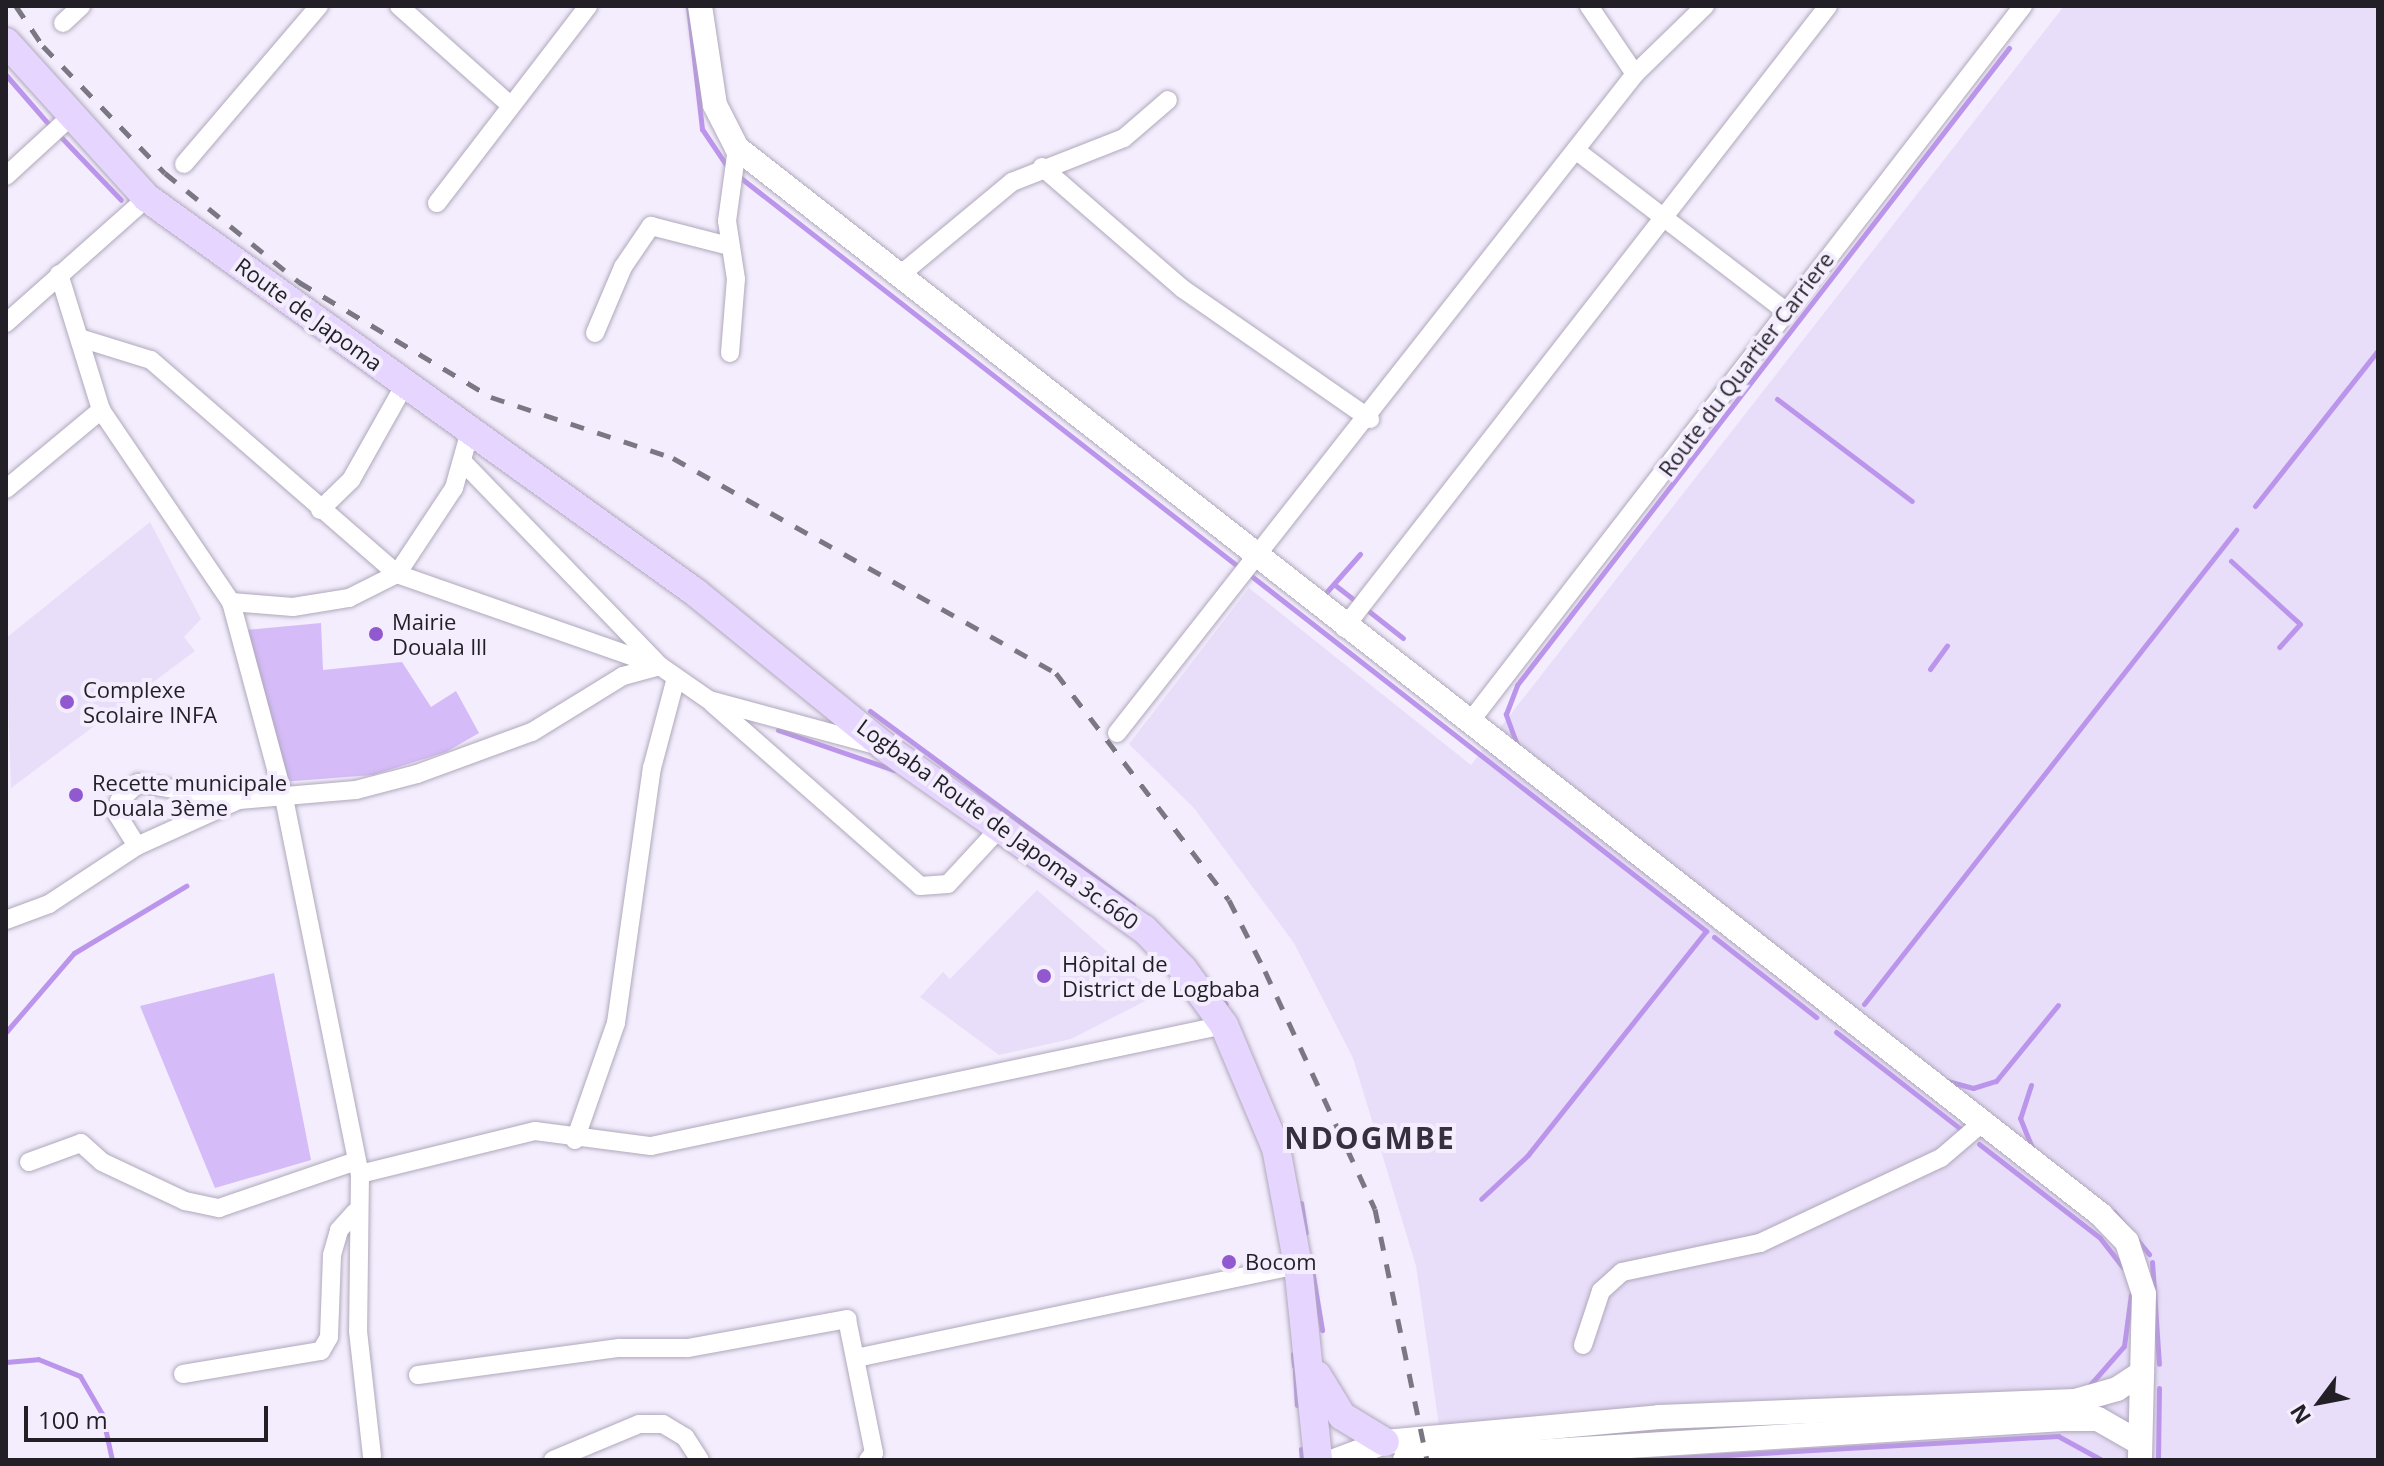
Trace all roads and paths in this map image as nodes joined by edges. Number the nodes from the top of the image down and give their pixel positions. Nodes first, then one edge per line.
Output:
1 (81, 6) edge
2 (319, 6) edge
3 (399, 6) edge
4 (588, 6) edge
5 (700, 6) edge
6 (1589, 6) edge
7 (1705, 6) edge
8 (1828, 6) edge
9 (2023, 6) edge
10 (63, 23) dead end
11 (6, 42) edge
12 (1635, 74) junction
13 (1168, 100) dead end
14 (510, 105) junction
15 (68, 119) junction
16 (737, 148) junction
17 (1577, 151) junction
18 (184, 164) dead end
19 (1042, 167) junction
20 (6, 176) edge
21 (147, 198) junction
22 (437, 203) dead end
23 (1664, 222) junction
24 (729, 246) junction
25 (59, 274) junction
26 (900, 275) junction
27 (1784, 310) junction
28 (6, 323) edge
29 (595, 333) dead end
30 (83, 339) junction
31 (730, 353) dead end
32 (405, 384) junction
33 (101, 410) junction
34 (1370, 419) junction
35 (470, 431) junction
36 (462, 461) junction
37 (6, 489) edge
38 (320, 510) junction
39 (1257, 559) junction
40 (397, 574) junction
41 (231, 602) junction
42 (1344, 628) junction
43 (660, 666) junction
44 (676, 678) junction
45 (709, 700) junction
46 (1469, 723) junction
47 (1117, 733) dead end
48 (886, 748) junction
49 (284, 798) junction
50 (239, 800) junction
51 (999, 829) junction
52 (137, 846) junction
53 (6, 920) edge
54 (1224, 1025) junction
55 (1982, 1123) junction
56 (575, 1140) junction
57 (29, 1162) dead end
58 (358, 1168) junction
59 (355, 1212) junction
60 (1298, 1265) junction
61 (1583, 1345) dead end
62 (856, 1358) junction
63 (1309, 1358) junction
64 (2142, 1373) junction
65 (183, 1374) dead end
66 (418, 1375) dead end
67 (1313, 1398) junction
68 (2139, 1451) edge
69 (1382, 1453) edge
70 (372, 1456) dead end
71 (553, 1460) edge
72 (700, 1460) edge
73 (868, 1460) edge
74 (1318, 1460) edge
75 (1337, 1460) edge

1 - 10 street
2 - 18 street
3 - 14 street
4 - 14 street
5 - 16 main road
6 - 12 street
7 - 12 street
8 - 23 street
9 - 27 street, Route du Quartier Carriere
11 - 15 main road, Route de Japoma
12 - 17 street
13 - 19 street
14 - 22 street
15 - 20 street
15 - 21 main road, Route de Japoma
16 - 24 street
16 - 26 main road
17 - 23 street
17 - 34 street
19 - 26 street
19 - 34 street
21 - 25 street
21 - 32 main road, Route de Japoma
23 - 27 street
23 - 42 street
24 - 29 street
24 - 31 street
25 - 28 street
25 - 30 street
26 - 39 main road
27 - 46 street, Route du Quartier Carriere
30 - 33 street
30 - 38 street
32 - 35 main road, Route de Japoma
32 - 38 street
33 - 37 street
33 - 41 street
34 - 39 street
35 - 36 street
35 - 48 main road, Logbaba Route de Japoma 3c.660
36 - 40 street
36 - 43 street
38 - 40 street
39 - 42 main road
39 - 47 street
40 - 41 street
40 - 43 street
41 - 49 street
42 - 46 main road
43 - 44 street
43 - 49 street
44 - 45 street
44 - 56 street
45 - 48 street
45 - 51 street
46 - 55 main road
48 - 51 main road, Logbaba Route de Japoma 3c.660
49 - 50 street
49 - 58 street
50 - 52 street
50 - 52 street
51 - 54 main road, Logbaba Route de Japoma 3c.660
52 - 53 street
54 - 56 street
54 - 60 main road, Logbaba Route de Japoma 3c.660
55 - 61 street
55 - 64 main road
56 - 58 street
57 - 58 street
58 - 59 street
59 - 65 street
59 - 70 street
60 - 62 street
60 - 63 main road, Logbaba Route de Japoma 3c.660
62 - 66 street
62 - 73 street
63 - 67 main road, Logbaba Route de Japoma 3c.660
63 - 69 main road
64 - 68 main road
64 - 69 main road
67 - 69 main road
67 - 74 main road, Logbaba Route de Japoma 3c.660
68 - 69 main road
69 - 75 main road
71 - 72 street

